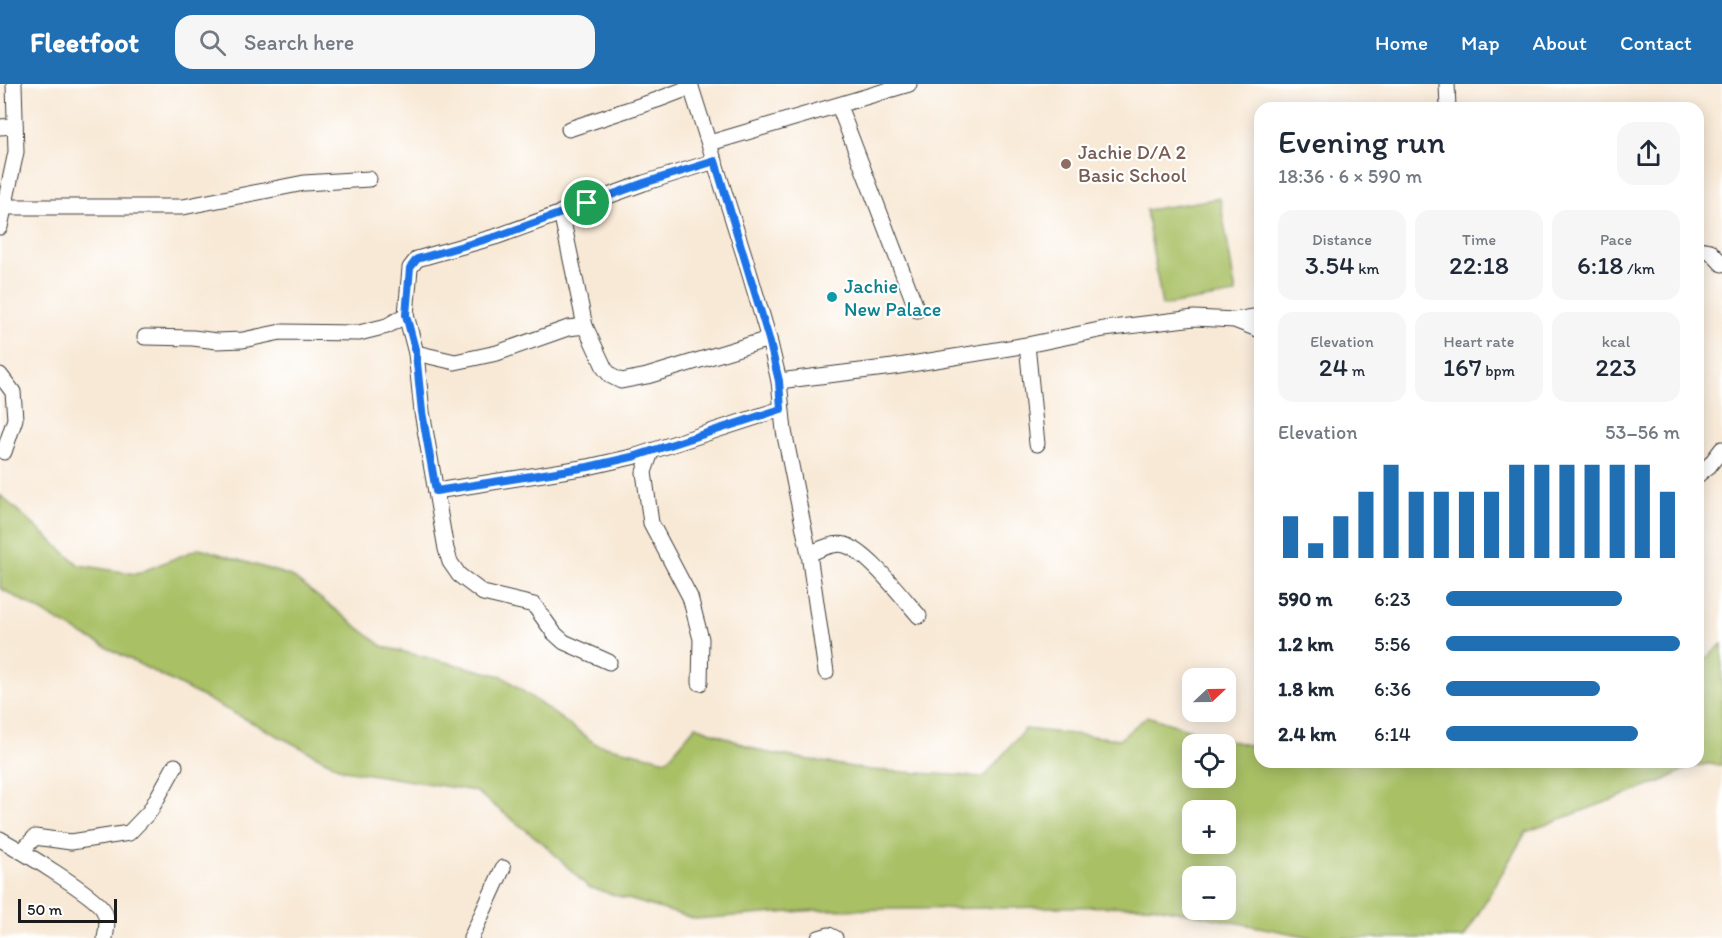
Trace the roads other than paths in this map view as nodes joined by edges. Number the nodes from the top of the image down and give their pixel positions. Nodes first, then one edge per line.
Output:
1 (14, 84) edge
2 (909, 84) edge
3 (1447, 84) edge
4 (691, 85) edge
5 (1448, 102) edge
6 (838, 106) junction
7 (8, 127) edge
8 (569, 129) dead end
9 (710, 143) junction
10 (715, 161) junction
11 (369, 179) dead end
12 (5, 207) junction
13 (561, 212) junction
14 (0, 227) edge
15 (1704, 250) edge
16 (1722, 264) edge
17 (917, 310) dead end
18 (406, 315) junction
19 (1254, 317) edge
20 (1235, 320) junction
21 (585, 326) junction
22 (1254, 328) edge
23 (145, 337) dead end
24 (769, 339) junction
25 (1027, 345) junction
26 (416, 353) junction
27 (0, 375) edge
28 (779, 381) junction
29 (781, 409) junction
30 (1037, 444) dead end
31 (1722, 448) edge
32 (4, 452) dead end
33 (651, 452) junction
34 (1704, 469) edge
35 (436, 491) junction
36 (809, 554) junction
37 (919, 616) dead end
38 (609, 662) dead end
39 (826, 672) dead end
40 (700, 683) dead end
41 (175, 766) dead end
42 (0, 839) edge
43 (22, 851) junction
44 (503, 868) dead end
45 (105, 938) edge
46 (471, 938) edge
47 (819, 938) edge
48 (835, 938) edge

1 - 7 street
2 - 6 street
3 - 5 street
4 - 8 street
4 - 9 street
6 - 9 street
6 - 17 street
7 - 12 street
9 - 10 street
10 - 13 street
10 - 24 street
11 - 12 street
12 - 14 street
13 - 18 street
13 - 21 street
15 - 16 street
18 - 23 street
18 - 26 street
19 - 20 street
20 - 22 street
20 - 25 street
21 - 24 street
21 - 26 street
24 - 28 street
25 - 28 street
25 - 30 street
26 - 35 street
27 - 32 street
28 - 29 street
29 - 33 street
29 - 36 street
31 - 34 street
33 - 35 street
33 - 40 street
35 - 38 street
36 - 37 street
36 - 39 street
41 - 43 street
42 - 43 street
43 - 45 street
44 - 46 street
47 - 48 street

